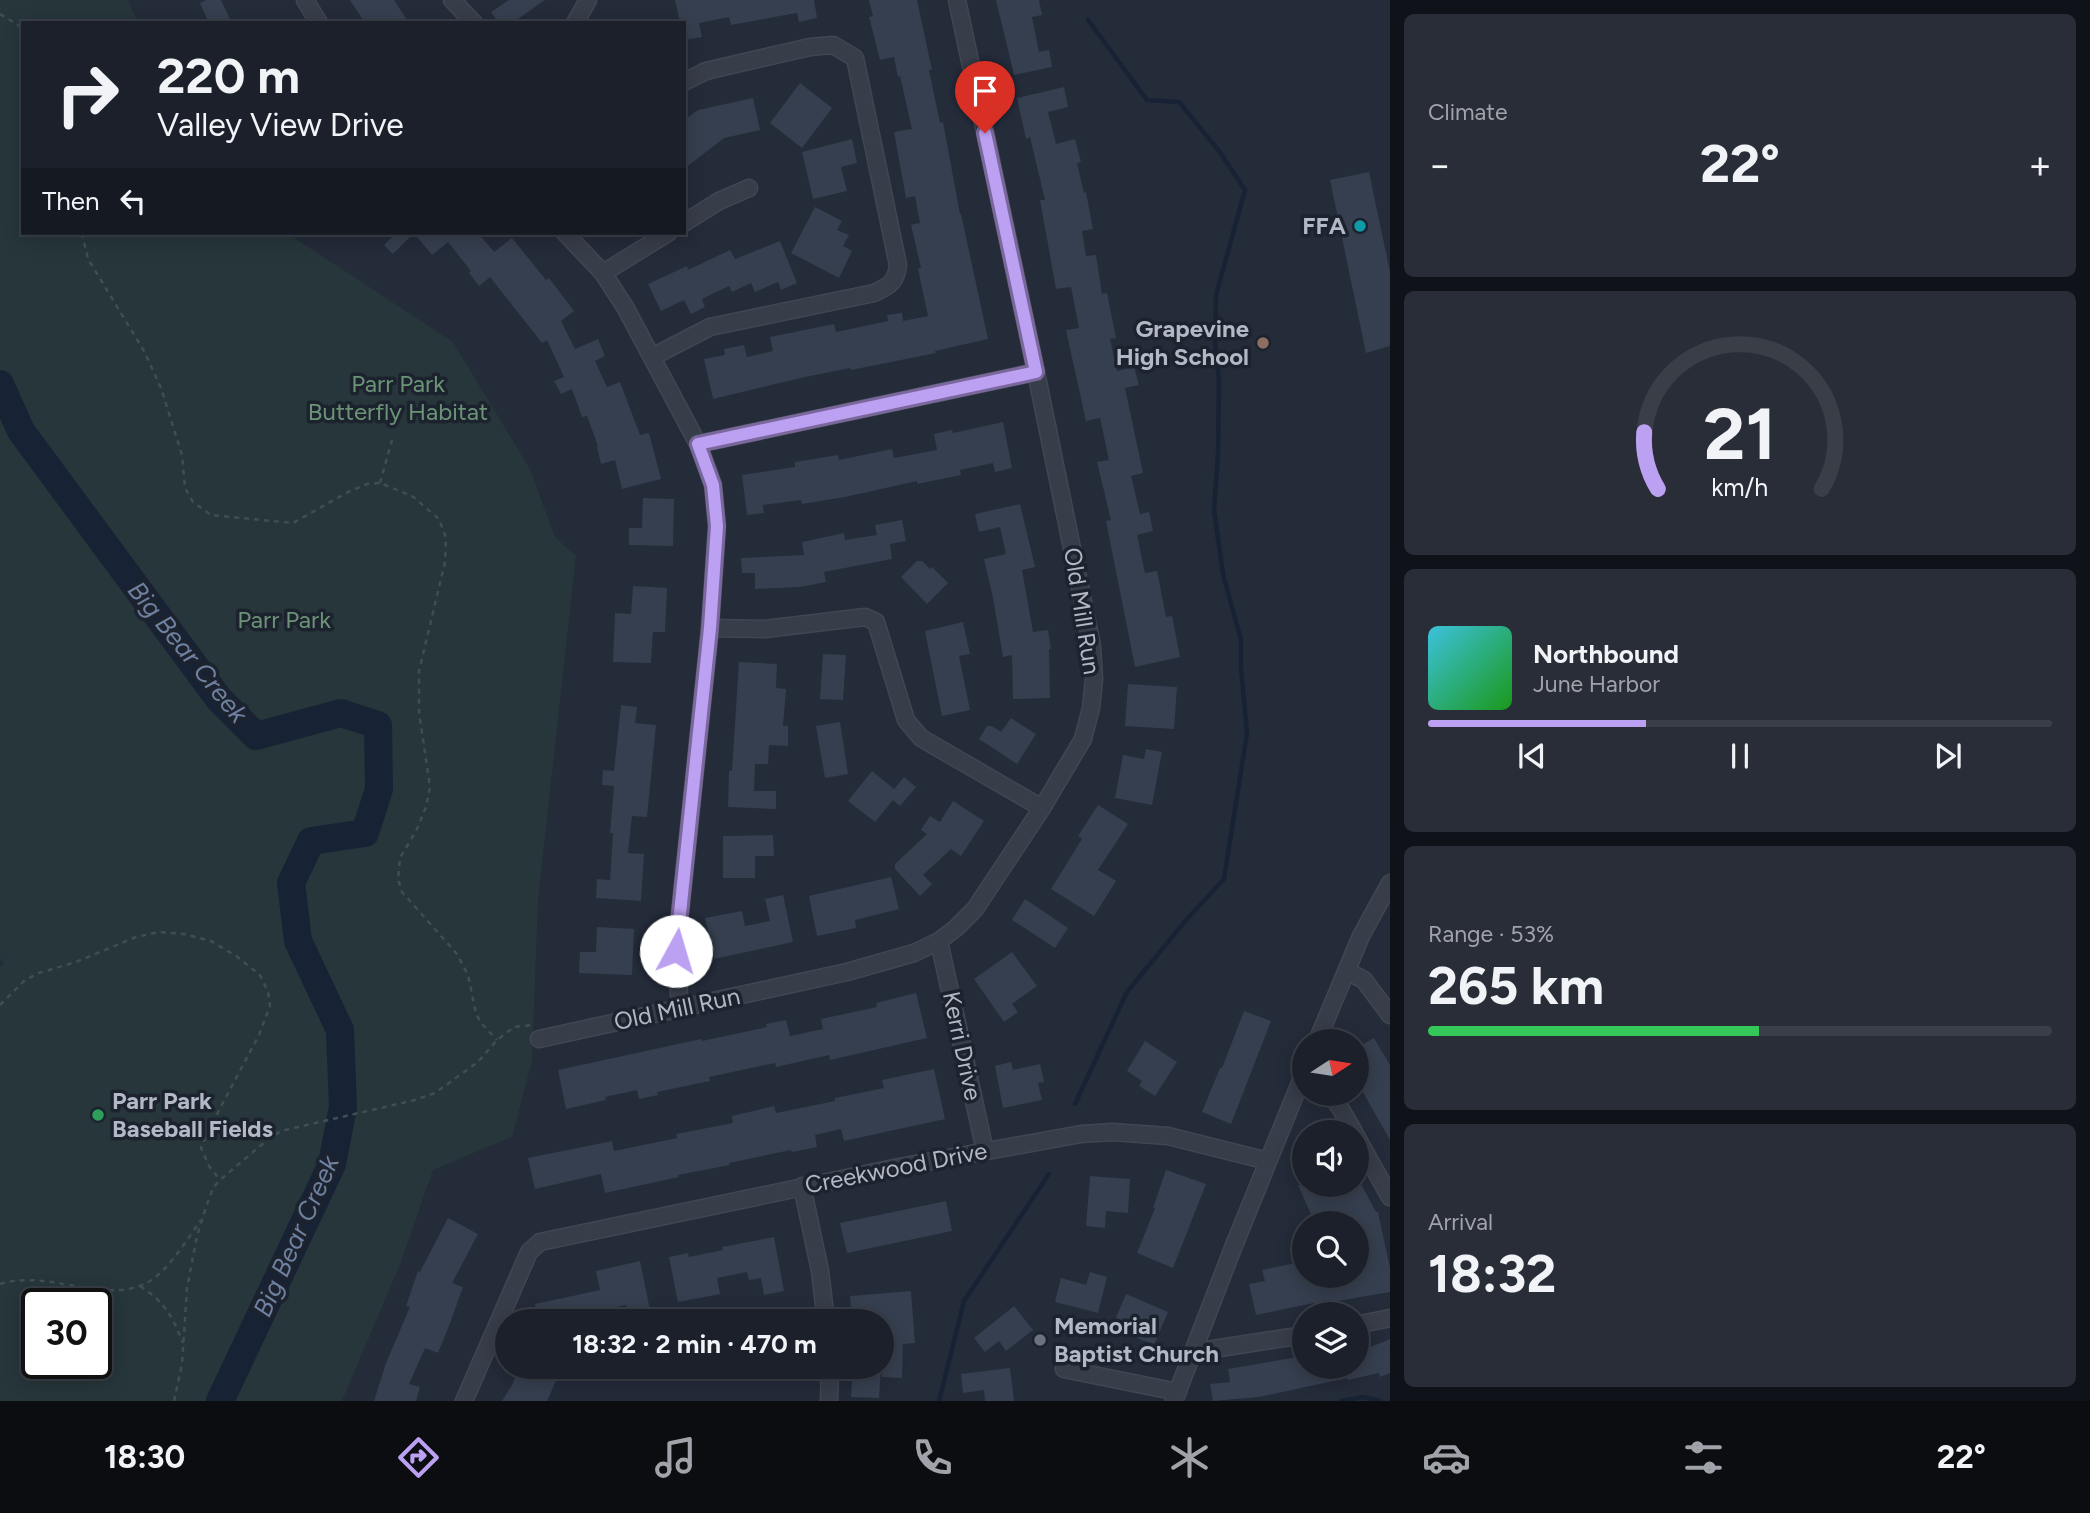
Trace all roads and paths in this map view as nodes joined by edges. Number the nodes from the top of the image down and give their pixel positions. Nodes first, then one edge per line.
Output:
1 (305, 0) edge
2 (452, 0) edge
3 (588, 0) edge
4 (957, 0) edge
5 (0, 14) edge
6 (318, 21) edge
7 (472, 21) edge
8 (576, 21) edge
9 (21, 27) edge
10 (686, 81) edge
11 (749, 188) dead end
12 (686, 222) edge
13 (82, 235) edge
14 (567, 235) edge
15 (665, 235) edge
16 (603, 273) junction
17 (652, 357) junction
18 (1036, 372) junction
19 (392, 440) dead end
20 (698, 444) junction
21 (380, 483) junction
22 (710, 628) junction
23 (1042, 808) junction
24 (1390, 883) edge
25 (939, 941) junction
26 (1347, 971) junction
27 (0, 1004) edge
28 (680, 1009) junction
29 (1390, 1015) edge
30 (1322, 1029) edge
31 (539, 1039) joint
32 (498, 1040) junction
33 (1292, 1103) edge
34 (985, 1151) junction
35 (1369, 1159) edge
36 (1268, 1161) junction
37 (220, 1180) junction
38 (802, 1186) junction
39 (1390, 1197) edge
40 (203, 1217) junction
41 (0, 1284) edge
42 (140, 1286) junction
43 (825, 1309) edge
44 (1390, 1318) edge
45 (1369, 1322) edge
46 (1292, 1337) edge
47 (184, 1345) junction
48 (1194, 1352) junction
49 (1064, 1369) dead end
50 (830, 1379) edge
51 (1176, 1397) edge
52 (174, 1401) edge
53 (464, 1401) edge
54 (829, 1401) edge

1 - 6 street
2 - 7 street
3 - 8 street
4 - 18 street, Old Mill Run
5 - 9 path
10 - 17 street
11 - 12 street
13 - 21 path
14 - 16 street
15 - 16 street
16 - 17 street
17 - 20 street
18 - 20 street
18 - 23 street, Old Mill Run
19 - 21 path
20 - 22 street
21 - 32 path
22 - 23 street
22 - 28 street
23 - 25 street, Old Mill Run
24 - 26 street
25 - 28 street, Old Mill Run
25 - 34 street, Kerri Drive
26 - 29 street
26 - 30 street
27 - 37 path
28 - 31 street, Old Mill Run
31 - 32 path
32 - 37 path
33 - 36 street
34 - 36 street, Creekwood Drive
34 - 38 street, Creekwood Drive
35 - 39 street
36 - 48 street
37 - 40 path
38 - 43 street
38 - 53 street, Creekwood Drive
40 - 42 path
40 - 47 path
41 - 42 path
42 - 47 path
44 - 45 street
46 - 48 street
47 - 52 path
48 - 51 street
49 - 51 street
50 - 54 street

